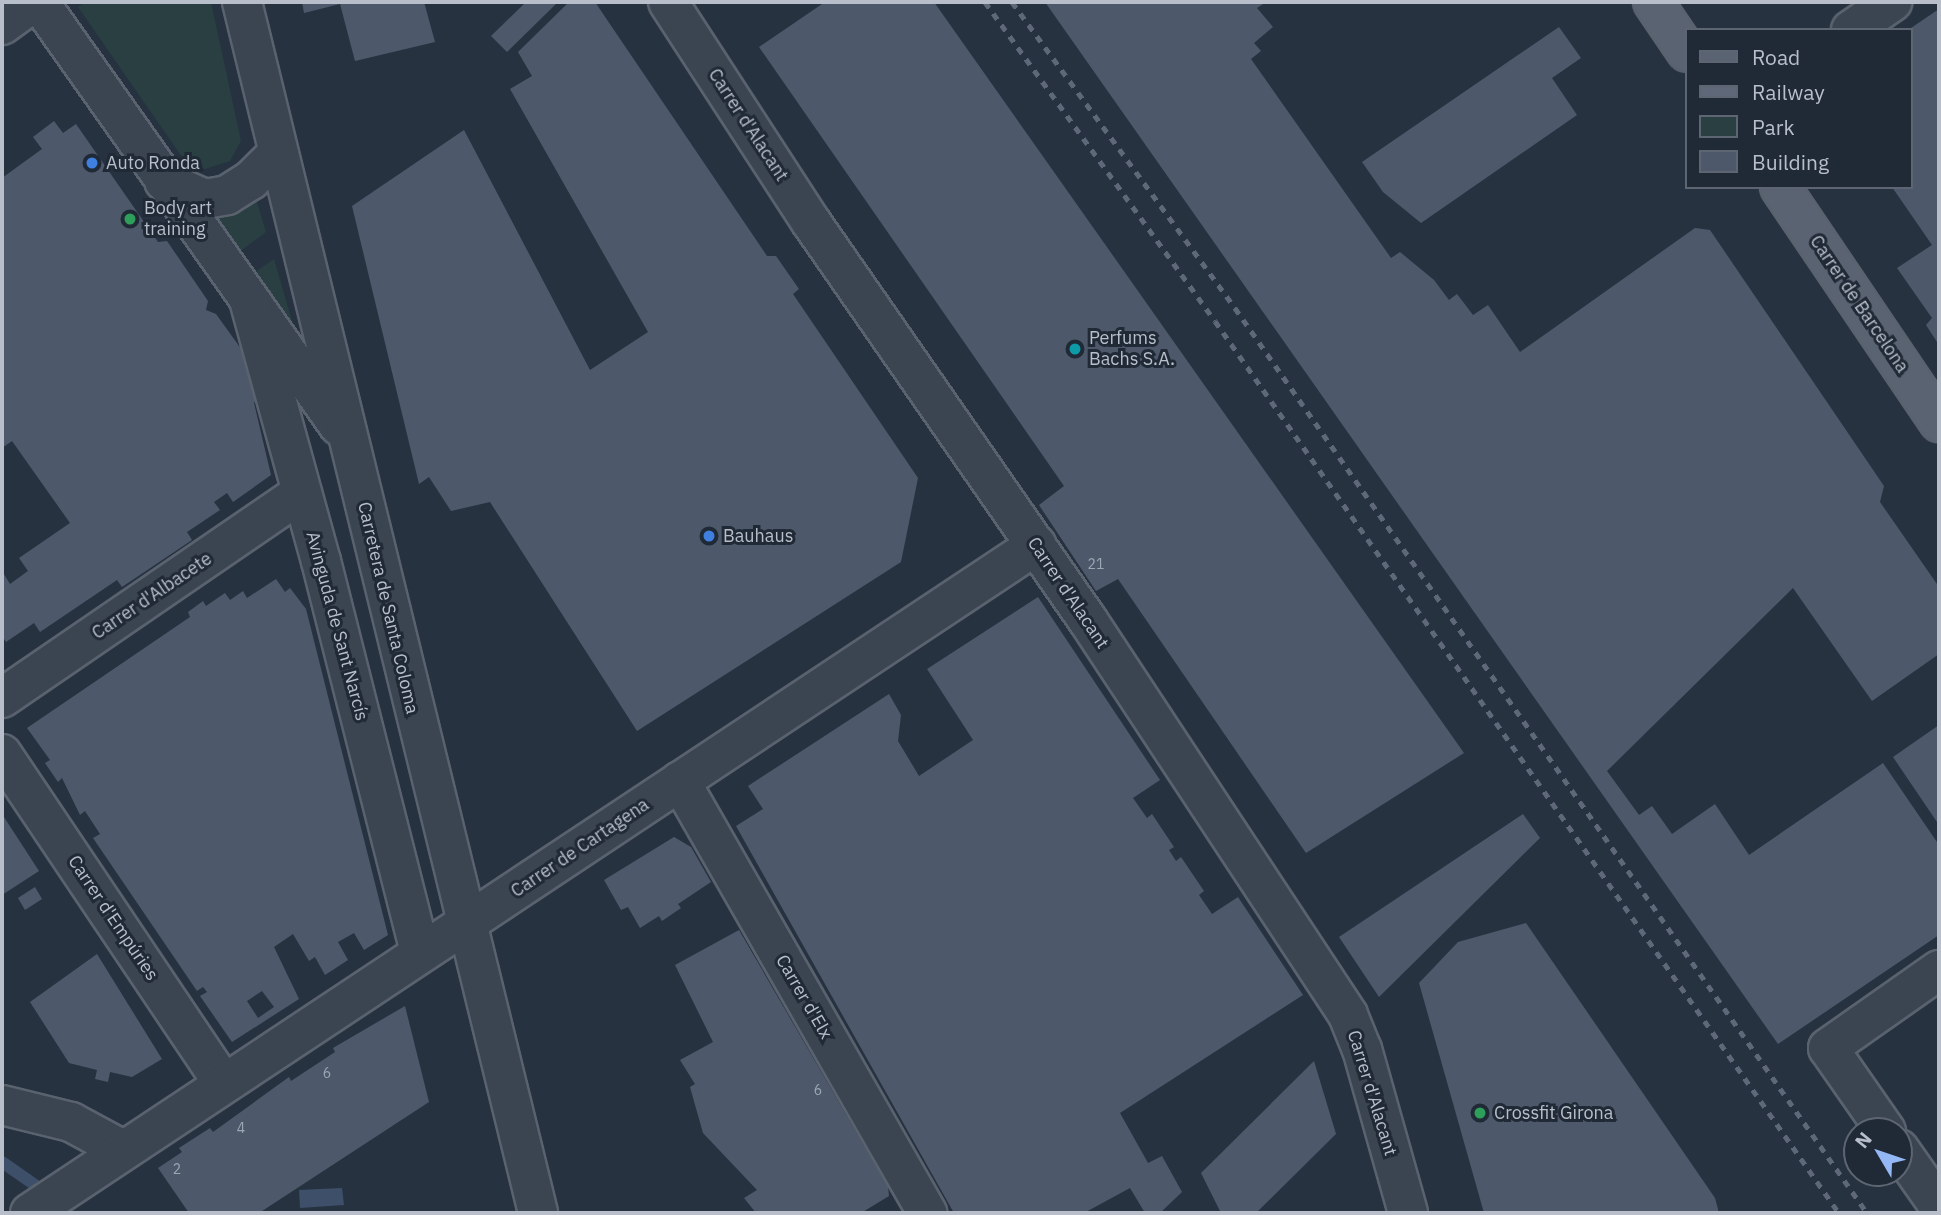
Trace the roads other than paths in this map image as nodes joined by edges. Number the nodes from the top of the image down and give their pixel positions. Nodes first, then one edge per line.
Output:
1 (36, 2) edge
2 (242, 2) edge
3 (668, 2) edge
4 (1653, 2) edge
5 (1892, 2) edge
6 (2, 25) edge
7 (1854, 28) edge
8 (1686, 51) edge
9 (277, 154) junction
10 (164, 181) junction
11 (1781, 189) edge
12 (249, 300) junction
13 (1939, 422) edge
14 (353, 446) junction
15 (301, 493) junction
16 (1035, 545) junction
17 (2, 698) edge
18 (2, 754) edge
19 (680, 781) junction
20 (465, 923) junction
21 (420, 953) junction
22 (1939, 970) edge
23 (223, 1083) junction
24 (2, 1105) edge
25 (1876, 1117) edge
26 (124, 1150) junction
27 (1913, 1169) edge
28 (1939, 1206) edge
29 (30, 1213) edge
30 (537, 1213) edge
31 (927, 1213) edge
32 (1408, 1213) edge

1 - 6 street
1 - 10 street, Avinguda de Sant Narcís
2 - 9 street, Carretera de Santa Coloma
3 - 16 street, Carrer d'Alacant
4 - 8 main road
5 - 7 street
9 - 10 street
9 - 14 street, Carretera de Santa Coloma
10 - 12 street, Avinguda de Sant Narcís
11 - 13 main road, Carrer de Barcelona
12 - 14 street, Avinguda de Sant Narcís
12 - 15 street, Avinguda de Sant Narcís
14 - 20 street, Carretera de Santa Coloma
15 - 17 street, Carrer d'Albacete
15 - 21 street, Avinguda de Sant Narcís
16 - 19 street, Carrer de Cartagena
16 - 32 street, Carrer d'Alacant
18 - 23 street, Carrer d'Empúries
19 - 20 street, Carrer de Cartagena
19 - 31 street, Carrer d'Elx
20 - 21 street, Carrer de Cartagena
20 - 30 street, Carretera de Santa Coloma
21 - 23 street, Carrer de Cartagena
22 - 25 street
23 - 26 street, Carrer de Cartagena
24 - 26 street
26 - 29 street, Carrer de Cartagena
27 - 28 street

